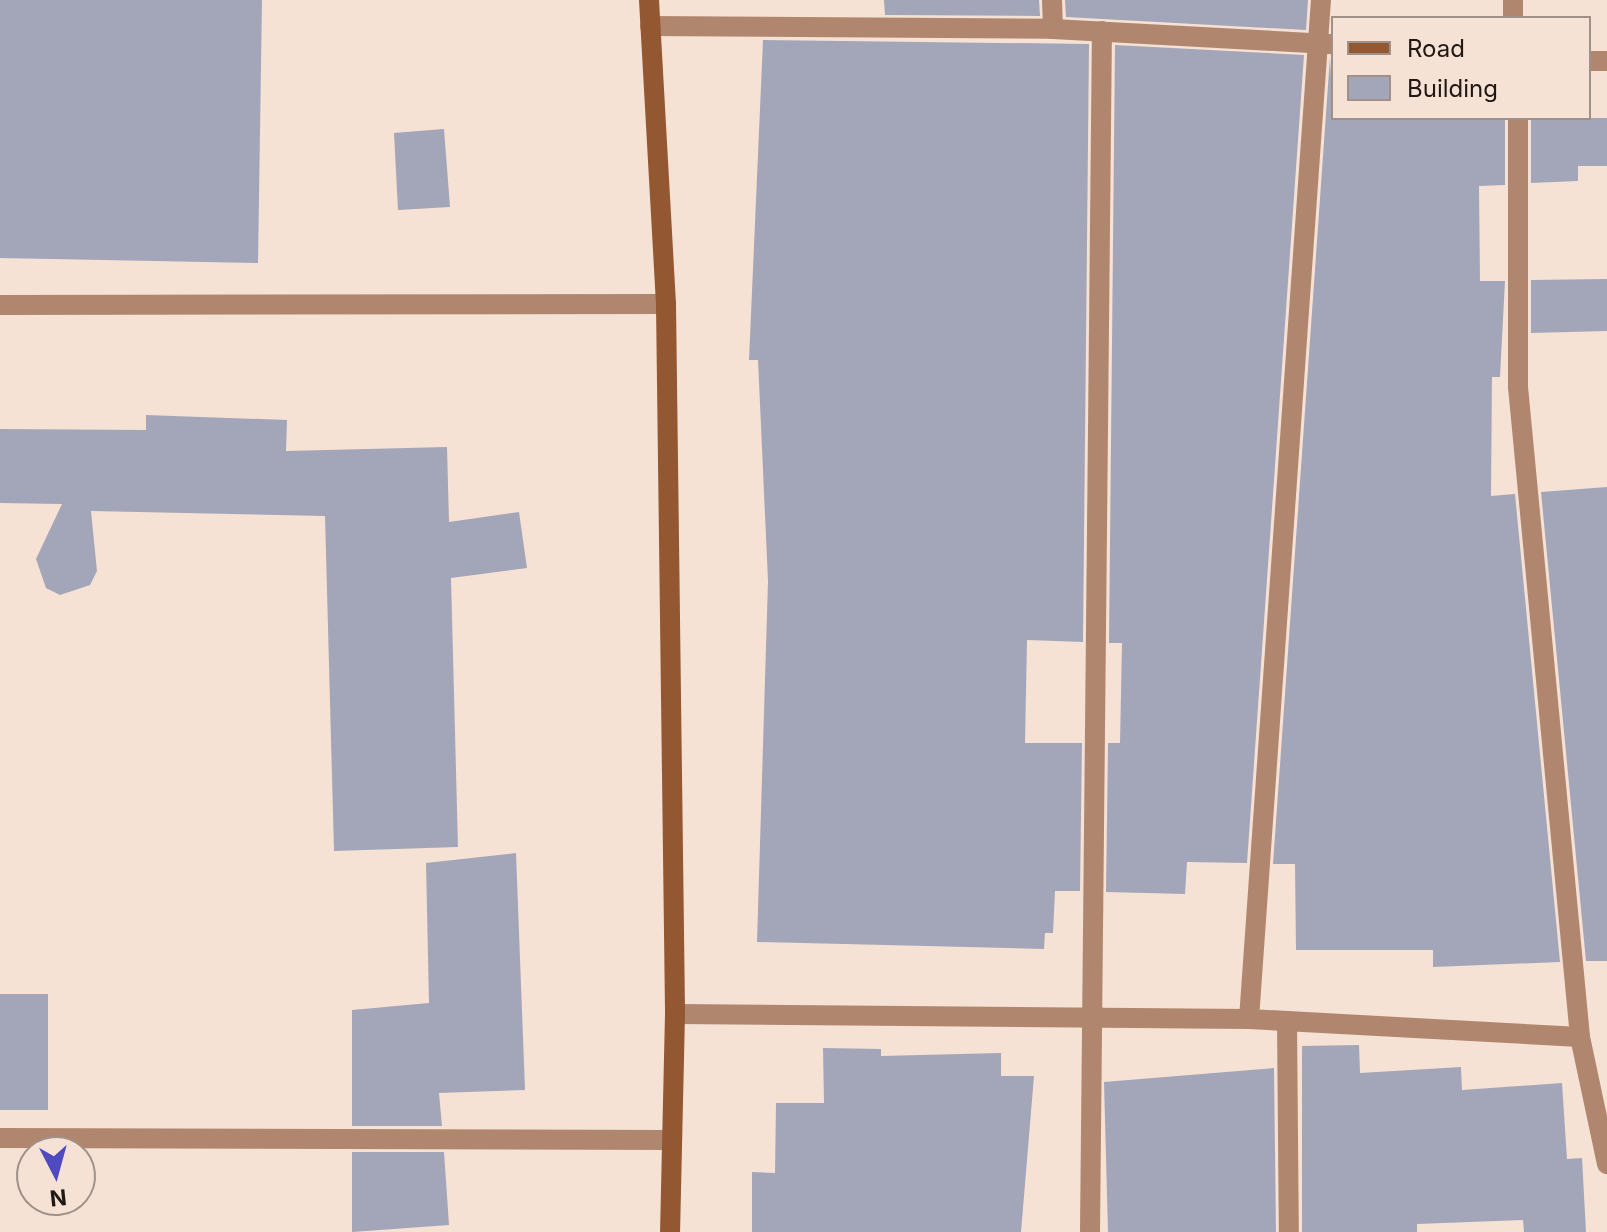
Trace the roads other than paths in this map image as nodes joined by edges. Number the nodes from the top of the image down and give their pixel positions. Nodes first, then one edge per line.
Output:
1 (649, 0) edge
2 (1052, 0) edge
3 (1321, 0) edge
4 (650, 26) junction
5 (1053, 29) junction
6 (1102, 31) junction
7 (1326, 44) edge
8 (1518, 120) edge
9 (666, 304) junction
10 (0, 305) edge
11 (675, 1014) junction
12 (1249, 1019) junction
13 (1093, 1020) junction
14 (1287, 1022) junction
15 (1580, 1037) junction
16 (0, 1138) edge
17 (672, 1140) junction
18 (1607, 1164) edge
19 (670, 1232) edge
20 (1090, 1232) edge
21 (1289, 1232) edge

1 - 4 street
2 - 5 street
3 - 7 street
4 - 5 street
4 - 9 street
5 - 6 street
6 - 7 street
6 - 13 street
7 - 12 street
8 - 15 street
9 - 10 street
9 - 11 street
11 - 13 street
11 - 17 street
12 - 13 street
12 - 14 street
13 - 20 street
14 - 15 street
14 - 21 street
15 - 18 street
16 - 17 street
17 - 19 street

